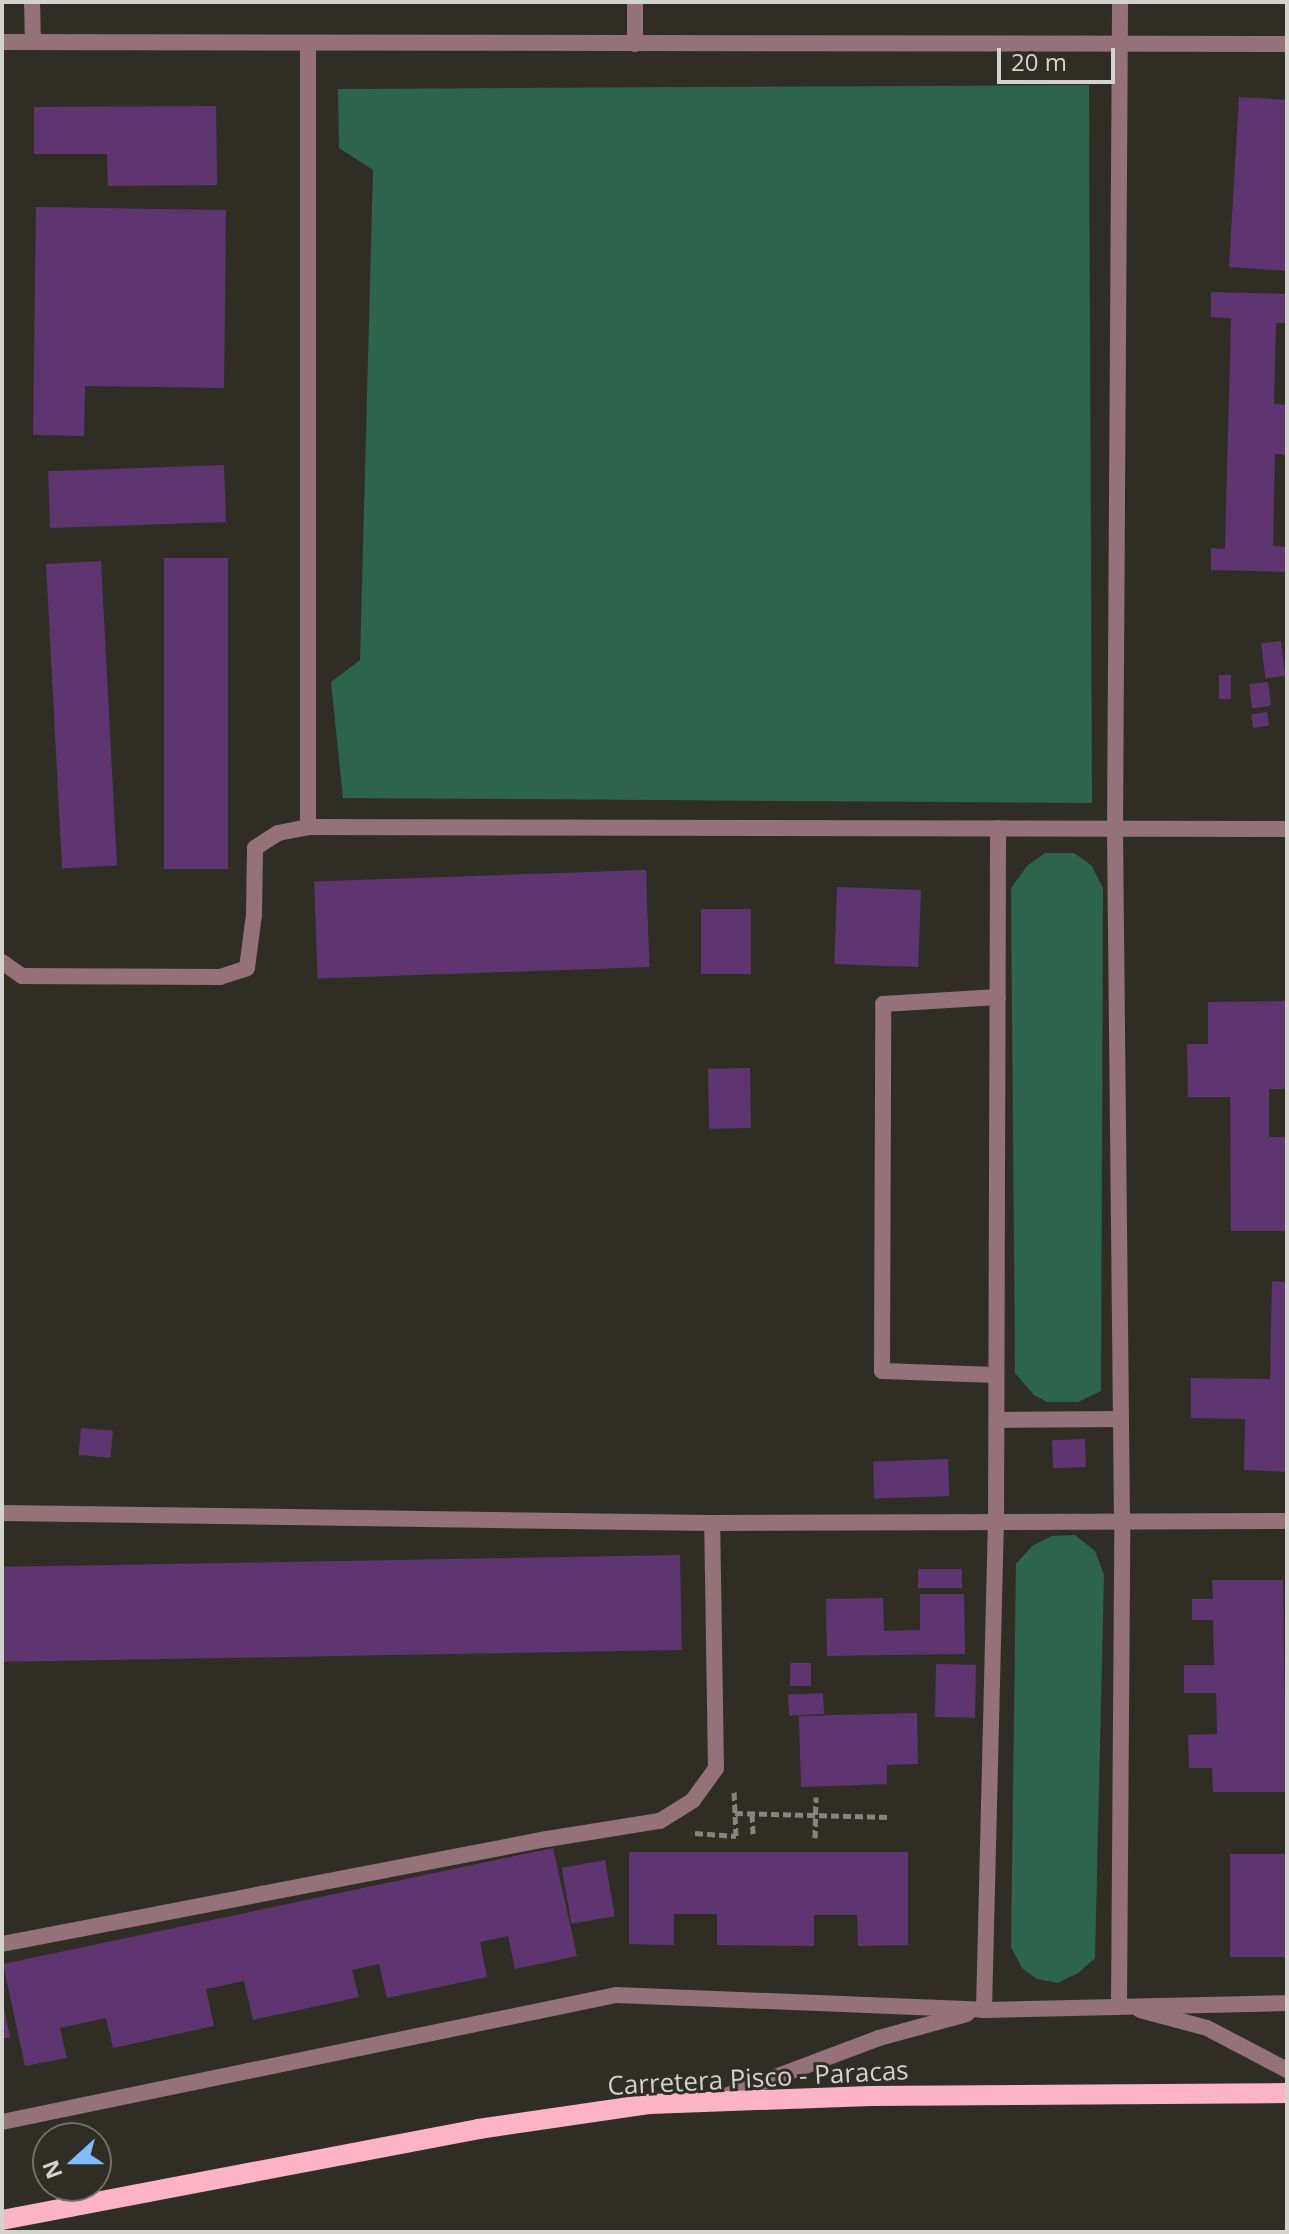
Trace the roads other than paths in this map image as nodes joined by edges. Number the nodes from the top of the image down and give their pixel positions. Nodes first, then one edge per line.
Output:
1 (32, 2) edge
2 (635, 2) edge
3 (1120, 2) edge
4 (2, 42) edge
5 (33, 42) junction
6 (308, 43) junction
7 (635, 44) junction
8 (1287, 44) edge
9 (1120, 45) junction
10 (308, 827) junction
11 (998, 828) junction
12 (1115, 829) junction
13 (1287, 829) edge
14 (2, 962) edge
15 (998, 997) junction
16 (996, 1375) junction
17 (1121, 1419) junction
18 (997, 1420) junction
19 (2, 1513) edge
20 (1287, 1521) edge
21 (996, 1522) junction
22 (1122, 1522) junction
23 (712, 1523) junction
24 (2, 1944) edge
25 (1287, 2003) edge
26 (1119, 2004) junction
27 (984, 2010) junction
28 (1287, 2070) edge
29 (1287, 2093) edge
30 (709, 2102) junction
31 (2, 2122) edge
32 (2, 2220) edge

1 - 5 street
2 - 7 street
3 - 9 street
4 - 5 street
5 - 6 street
6 - 7 street
6 - 10 street
7 - 9 street
8 - 9 street
9 - 12 street
10 - 11 street
10 - 14 street
11 - 12 street
11 - 15 street
12 - 13 street
12 - 17 street
15 - 16 street
15 - 16 street
16 - 18 street
17 - 18 street
17 - 22 street
18 - 21 street
19 - 23 street
20 - 22 street
21 - 22 street
21 - 23 street
21 - 27 street
22 - 26 street
23 - 24 street
25 - 26 street
26 - 27 street
26 - 28 street
27 - 30 street
27 - 31 street
29 - 30 main road, Carretera Pisco - Paracas
30 - 32 main road, Carretera Pisco - Paracas

